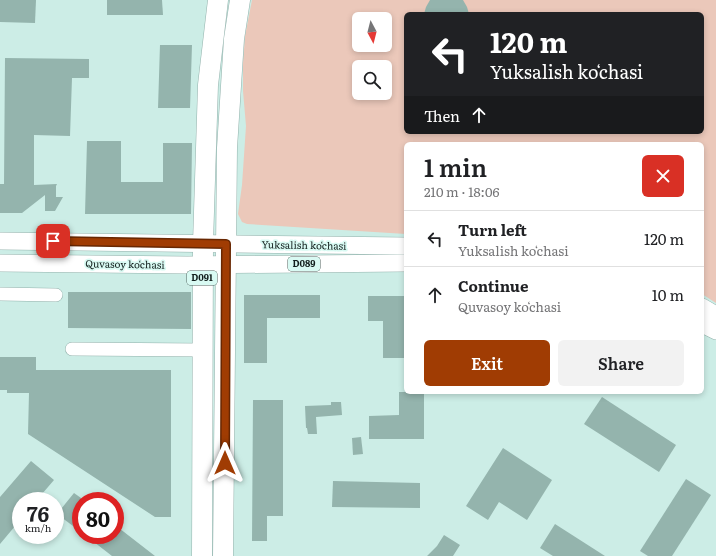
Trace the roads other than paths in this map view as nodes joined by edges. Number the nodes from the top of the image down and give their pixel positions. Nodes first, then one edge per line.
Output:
1 (218, 0) edge
2 (240, 0) edge
3 (0, 241) edge
4 (203, 244) junction
5 (226, 244) junction
6 (404, 246) edge
7 (404, 262) edge
8 (0, 263) edge
9 (202, 265) junction
10 (226, 265) junction
11 (0, 294) edge
12 (56, 295) dead end
13 (704, 308) edge
14 (716, 315) edge
15 (704, 325) edge
16 (716, 331) edge
17 (72, 349) dead end
18 (203, 350) junction
19 (202, 556) edge
20 (224, 556) edge

1 - 4 highway, D091
2 - 5 highway, D091
3 - 4 main road, D089
4 - 5 main road, Yuksalish koʻchasi / D089
4 - 9 highway, D091
5 - 6 main road, Yuksalish koʻchasi / D089
5 - 10 highway, D091
7 - 10 main road, Yuksalish koʻchasi / D089
8 - 9 main road, Quvasoy koʻchasi / D089
9 - 10 main road, Yuksalish koʻchasi / D089
9 - 18 highway, D091
10 - 20 highway, D091
11 - 12 street
13 - 14 main road
15 - 16 main road
17 - 18 street
18 - 19 highway, D091

